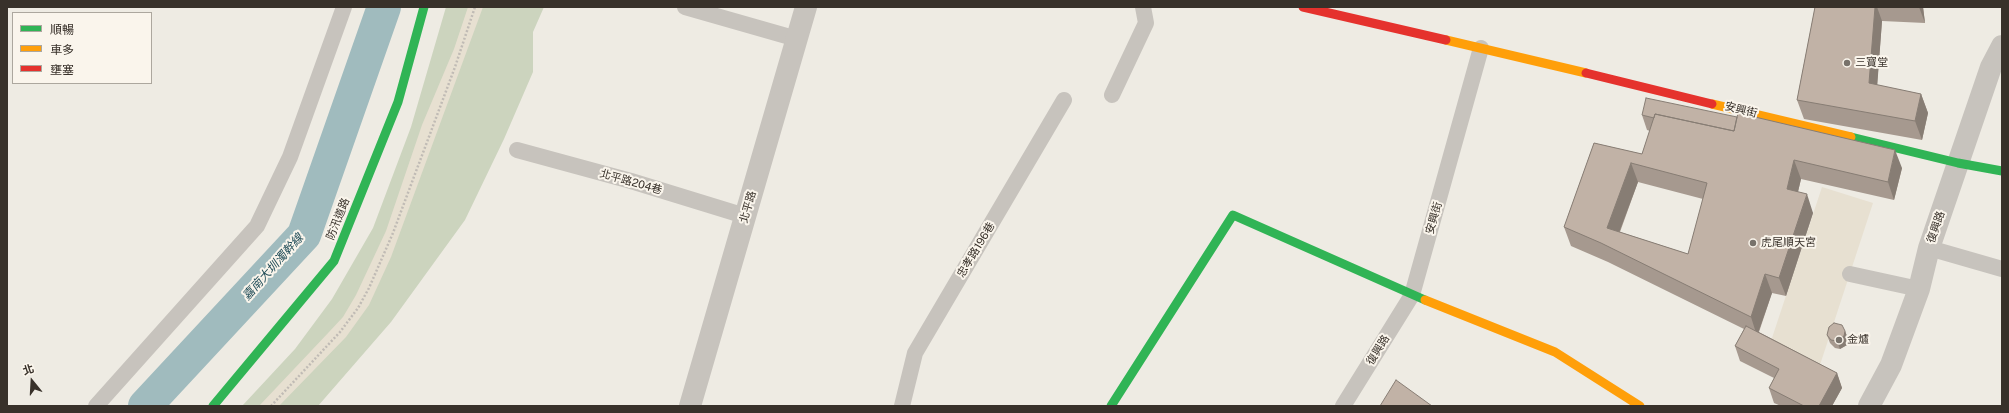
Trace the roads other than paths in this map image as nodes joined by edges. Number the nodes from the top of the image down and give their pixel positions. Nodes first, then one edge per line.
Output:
1 (344, 7) edge
2 (424, 7) edge
3 (685, 7) edge
4 (806, 7) edge
5 (1143, 7) edge
6 (1302, 7) edge
7 (797, 39) junction
8 (2002, 46) edge
9 (1481, 48) junction
10 (1112, 95) dead end
11 (1064, 100) dead end
12 (517, 150) dead end
13 (1958, 163) junction
14 (2002, 171) edge
15 (745, 216) junction
16 (1929, 248) junction
17 (2002, 269) edge
18 (1850, 274) dead end
19 (1919, 289) junction
20 (1412, 295) junction
21 (96, 406) edge
22 (213, 406) edge
23 (690, 406) edge
24 (902, 406) edge
25 (1111, 406) edge
26 (1343, 406) edge
27 (1640, 406) edge
28 (1869, 406) edge

1 - 21 lane
2 - 22 street, 防汛道路
3 - 7 lane
4 - 7 street, 北平路
5 - 10 lane
6 - 9 street, 安興街
7 - 15 street, 北平路
8 - 13 street, 復興路
9 - 13 street, 安興街
9 - 20 lane, 安興街
11 - 24 lane, 忠孝路196巷
12 - 15 lane, 北平路204巷
13 - 14 street, 安興街
13 - 16 street, 復興路
15 - 23 street, 北平路
16 - 17 lane
16 - 19 street, 復興路
18 - 19 lane
19 - 28 street, 復興路
20 - 25 street
20 - 26 lane, 復興路
20 - 27 street

